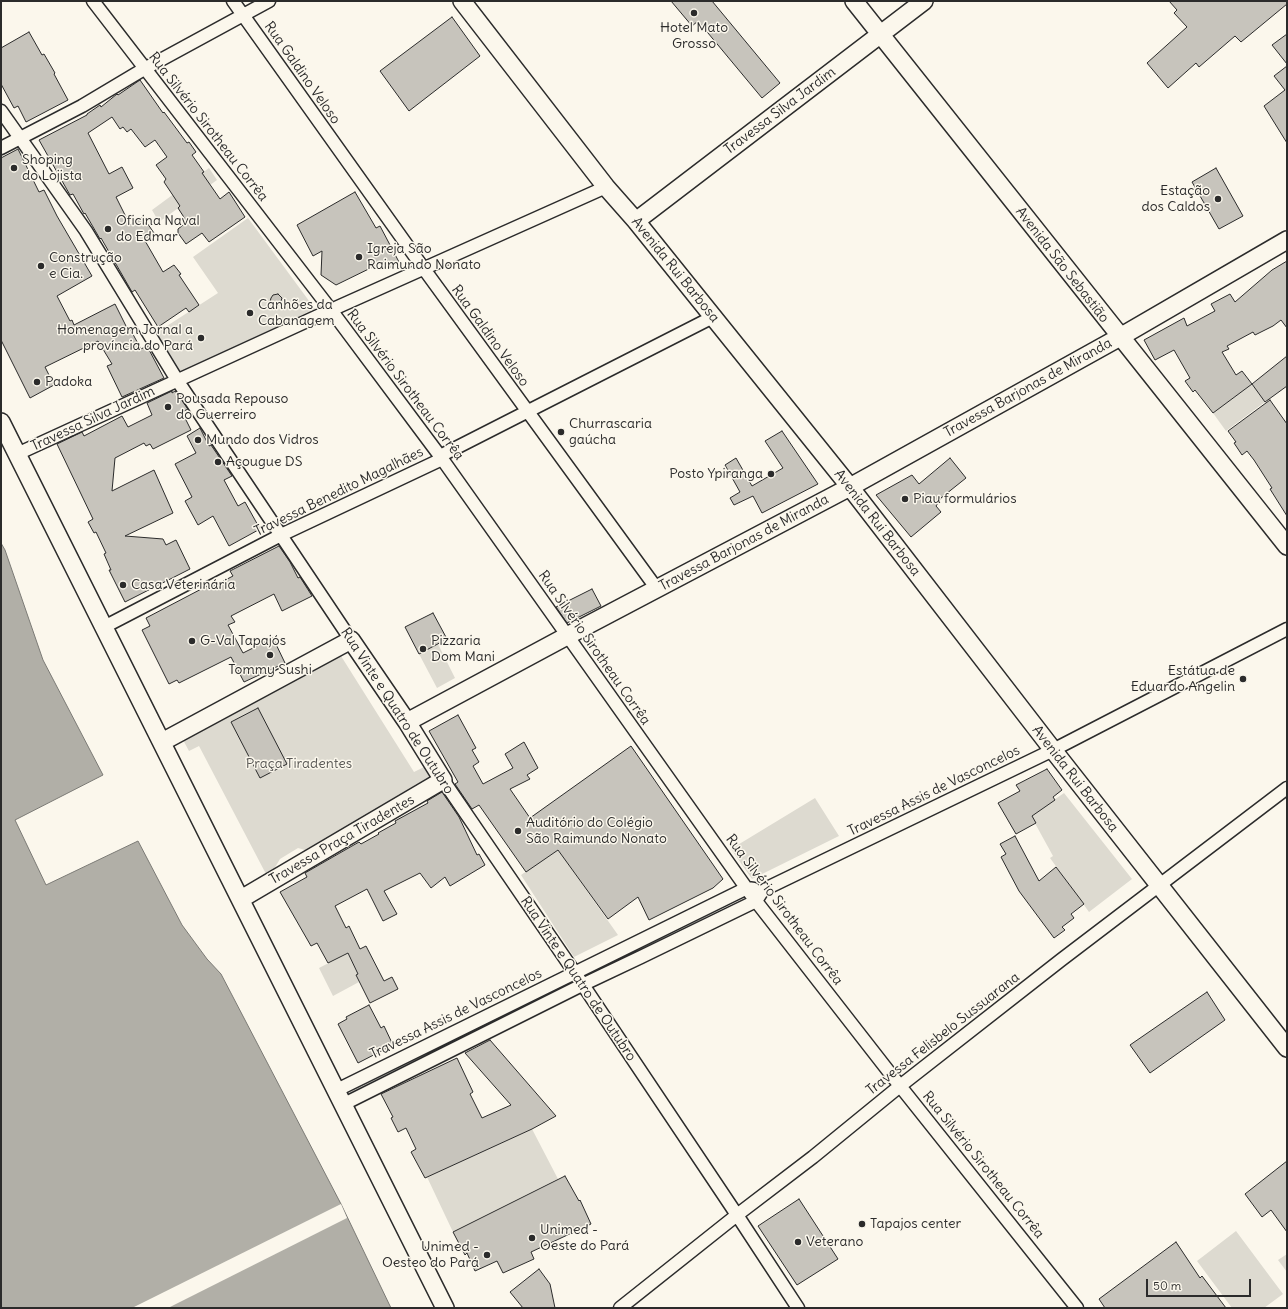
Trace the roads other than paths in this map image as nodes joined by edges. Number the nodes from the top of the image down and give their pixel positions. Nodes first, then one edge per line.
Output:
1 (92, 1) edge
2 (233, 1) edge
3 (269, 1) edge
4 (462, 1) edge
5 (854, 1) edge
6 (924, 1) edge
7 (243, 15) junction
8 (880, 35) junction
9 (144, 69) junction
10 (1, 111) edge
11 (19, 138) junction
12 (1, 148) edge
13 (606, 187) junction
14 (636, 221) junction
15 (1287, 240) edge
16 (424, 270) junction
17 (331, 310) junction
18 (713, 317) junction
19 (1120, 337) junction
20 (177, 380) junction
21 (526, 411) junction
22 (1, 422) edge
23 (17, 454) junction
24 (440, 456) junction
25 (850, 487) junction
26 (281, 535) junction
27 (1287, 546) edge
28 (657, 589) junction
29 (104, 627) junction
30 (1287, 629) edge
31 (567, 636) junction
32 (351, 640) junction
33 (407, 722) junction
34 (162, 742) junction
35 (1053, 750) junction
36 (443, 780) junction
37 (1287, 788) edge
38 (1158, 885) junction
39 (747, 888) junction
40 (763, 890) junction
41 (241, 899) junction
42 (756, 901) junction
43 (574, 973) junction
44 (582, 985) junction
45 (1287, 1048) edge
46 (900, 1086) junction
47 (340, 1097) junction
48 (737, 1215) junction
49 (445, 1308) edge
50 (620, 1308) edge
51 (798, 1308) edge
52 (1077, 1308) edge

1 - 9 street, Rua Silvério Sirotheau Corrêa
2 - 7 street, Rua Galdino Veloso
3 - 7 street
4 - 13 main road, Avenida Rui Barbosa
5 - 8 main road, Avenida São Sebastião
6 - 8 main road, Travessa Silva Jardim
7 - 9 street
7 - 16 street, Rua Galdino Veloso
8 - 14 main road, Travessa Silva Jardim
8 - 19 main road, Avenida São Sebastião
9 - 11 street
9 - 17 street, Rua Silvério Sirotheau Corrêa
10 - 11 street, Rua Vinte e Quatro de Outubro
11 - 12 street
11 - 20 street, Rua Vinte e Quatro de Outubro
13 - 14 main road, Avenida Rui Barbosa
13 - 16 street, Travessa Silva Jardim
14 - 18 main road, Avenida Rui Barbosa
15 - 19 main road, Travessa Barjonas de Miranda
16 - 17 street, Travessa Silva Jardim
16 - 21 street, Rua Galdino Veloso
17 - 20 street, Travessa Silva Jardim
17 - 24 street, Rua Silvério Sirotheau Corrêa
18 - 21 street, Travessa Benedito Magalhães
18 - 25 main road, Avenida Rui Barbosa
19 - 25 main road, Travessa Barjonas de Miranda
19 - 27 main road, Avenida São Sebastião
20 - 23 street, Travessa Silva Jardim
20 - 26 street, Rua Vinte e Quatro de Outubro
21 - 24 street, Travessa Benedito Magalhães
21 - 28 street, Rua Galdino Veloso
22 - 23 main road
23 - 29 main road
24 - 26 street, Travessa Benedito Magalhães
24 - 31 street, Rua Silvério Sirotheau Corrêa
25 - 28 main road, Travessa Barjonas de Miranda
25 - 35 main road, Avenida Rui Barbosa
26 - 29 street, Travessa Benedito Magalhães
26 - 32 street, Rua Vinte e Quatro de Outubro
28 - 31 main road, Travessa Barjonas de Miranda
29 - 34 main road
30 - 35 street, Travessa Assis de Vasconcelos
31 - 33 main road, Travessa Barjonas de Miranda
31 - 39 street, Rua Silvério Sirotheau Corrêa
32 - 33 main road, Rua Vinte e Quatro de Outubro
32 - 34 main road
33 - 36 main road, Rua Vinte e Quatro de Outubro
34 - 41 main road
35 - 38 main road, Avenida Rui Barbosa
35 - 40 street, Travessa Assis de Vasconcelos
36 - 41 main road, Travessa Praça Tiradentes
36 - 43 street, Rua Vinte e Quatro de Outubro
37 - 38 street, Travessa Felisbelo Sussuarana
38 - 45 main road, Avenida Rui Barbosa
38 - 46 street, Travessa Felisbelo Sussuarana
39 - 40 street
39 - 42 street, Rua Silvério Sirotheau Corrêa
39 - 43 street, Travessa Assis de Vasconcelos
40 - 42 street
41 - 47 main road
42 - 44 street, Travessa Assis de Vasconcelos
42 - 46 street, Rua Silvério Sirotheau Corrêa
43 - 44 street, Rua Vinte e Quatro de Outubro
43 - 47 street, Travessa Assis de Vasconcelos
44 - 47 street, Travessa Assis de Vasconcelos
44 - 48 street, Rua Vinte e Quatro de Outubro
46 - 48 street, Travessa Felisbelo Sussuarana
46 - 52 street, Rua Silvério Sirotheau Corrêa
47 - 49 main road
48 - 50 street, Travessa Felisbelo Sussuarana
48 - 51 street, Rua Vinte e Quatro de Outubro

